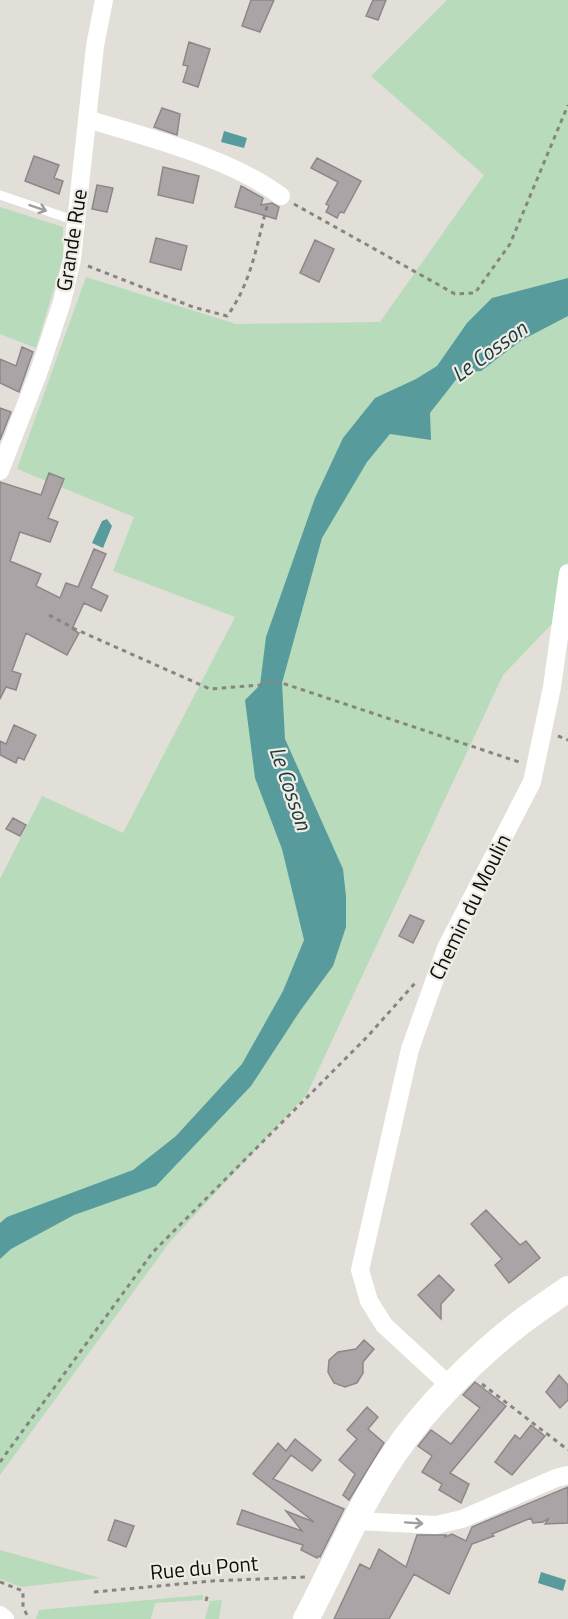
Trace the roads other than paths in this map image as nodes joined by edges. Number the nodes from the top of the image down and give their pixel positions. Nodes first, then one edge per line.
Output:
1 (104, 0) edge
2 (87, 119) junction
3 (0, 195) edge
4 (281, 196) road end
5 (76, 221) junction
6 (0, 471) edge
7 (568, 573) edge
8 (568, 1289) edge
9 (458, 1379) junction
10 (568, 1475) edge
11 (356, 1521) junction
12 (0, 1615) edge
13 (5, 1619) edge
14 (306, 1619) edge

1 - 2 street, Grande Rue
2 - 4 street
2 - 5 street, Grande Rue
3 -> 5 lane
5 - 6 street, Grande Rue
7 - 9 street, Chemin du Moulin
8 - 9 main road
9 - 11 main road
11 -> 10 street
11 - 14 main road
12 - 13 street

